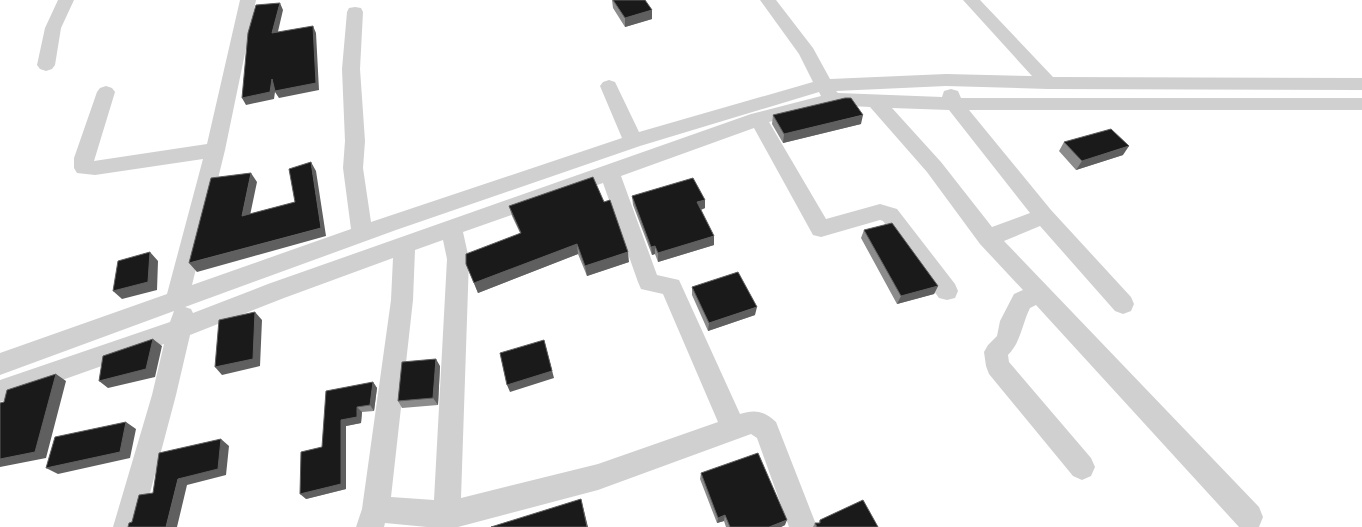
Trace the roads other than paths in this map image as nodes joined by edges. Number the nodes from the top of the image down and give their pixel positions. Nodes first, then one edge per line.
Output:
1 (66, 0) edge
2 (248, 0) edge
3 (768, 0) edge
4 (971, 0) edge
5 (354, 12) dead end
6 (46, 65) dead end
7 (946, 80) junction
8 (1048, 83) junction
9 (1362, 84) edge
10 (609, 86) dead end
11 (106, 92) dead end
12 (827, 92) junction
13 (876, 102) junction
14 (954, 104) junction
15 (1362, 104) edge
16 (758, 119) junction
17 (633, 141) junction
18 (216, 150) junction
19 (610, 173) junction
20 (1044, 216) junction
21 (451, 228) junction
22 (362, 235) junction
23 (988, 238) junction
24 (404, 245) junction
25 (947, 291) dead end
26 (1041, 293) junction
27 (1123, 304) dead end
28 (182, 310) junction
29 (0, 364) edge
30 (0, 391) edge
31 (733, 428) junction
32 (1082, 466) dead end
33 (1249, 517) dead end
34 (373, 518) edge
35 (445, 521) edge
36 (127, 527) edge
37 (803, 527) edge

1 - 6 street
2 - 18 street
3 - 12 street
4 - 8 street
5 - 22 street
7 - 8 street
7 - 12 street
7 - 14 street
8 - 9 street
10 - 17 street
11 - 18 street
12 - 13 street
12 - 16 street
12 - 17 street
13 - 14 street
13 - 23 street
14 - 15 street
14 - 20 street
16 - 19 street
16 - 25 street
17 - 22 street
18 - 28 street
19 - 21 street
19 - 31 street
20 - 23 street
20 - 27 street
21 - 24 street
21 - 35 street
22 - 28 street
23 - 26 street
24 - 28 street
24 - 34 street
26 - 32 street
26 - 33 street
28 - 29 street
28 - 30 street
28 - 36 street
31 - 35 street
31 - 37 street
34 - 35 street

